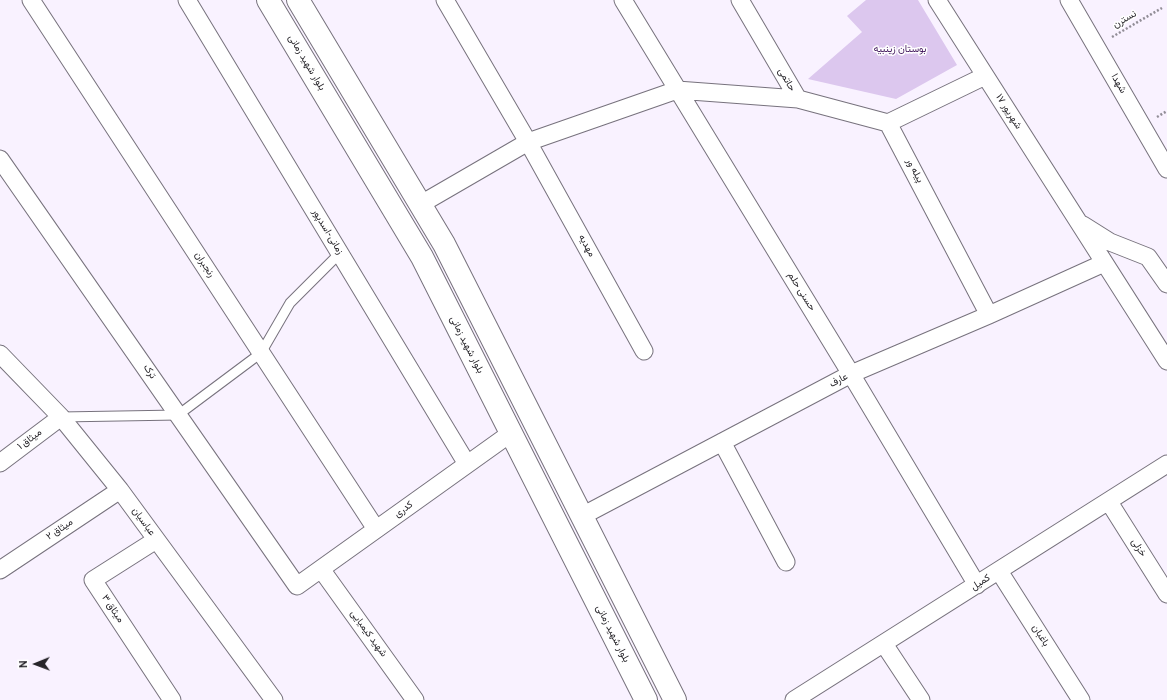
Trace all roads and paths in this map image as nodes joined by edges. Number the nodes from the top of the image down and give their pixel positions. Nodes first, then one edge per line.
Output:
1 (31, 0) edge
2 (187, 0) edge
3 (268, 0) edge
4 (298, 0) edge
5 (445, 0) edge
6 (623, 0) edge
7 (740, 0) edge
8 (937, 0) edge
9 (1069, 0) edge
10 (1162, 8) dead end
11 (1096, 46) junction
12 (985, 76) junction
13 (677, 90) junction
14 (798, 99) junction
15 (888, 123) junction
16 (528, 142) junction
17 (0, 159) edge
18 (1167, 168) edge
19 (421, 204) junction
20 (1079, 223) junction
21 (340, 253) junction
22 (1104, 263) junction
23 (1167, 284) edge
24 (989, 315) junction
25 (644, 351) dead end
26 (261, 353) junction
27 (0, 354) edge
28 (1167, 361) edge
29 (851, 374) junction
30 (178, 415) junction
31 (61, 417) junction
32 (511, 433) junction
33 (722, 442) junction
34 (0, 463) edge
35 (467, 464) junction
36 (1167, 464) edge
37 (120, 490) junction
38 (1109, 502) junction
39 (582, 516) junction
40 (376, 529) junction
41 (156, 540) junction
42 (786, 562) dead end
43 (321, 569) junction
44 (0, 570) edge
45 (999, 571) junction
46 (977, 585) junction
47 (297, 586) joint
48 (1167, 594) edge
49 (884, 644) junction
50 (172, 700) edge
51 (274, 700) edge
52 (415, 700) edge
53 (646, 700) edge
54 (675, 700) edge
55 (794, 700) edge
56 (921, 700) edge
57 (1081, 700) edge

1 - 26 street, رنجبران
2 - 21 street, زمانی-اسدپور
3 - 32 main road, بلوار شهید زمانی
4 - 19 main road
5 - 16 street, مهدیه
6 - 13 street, حسنی حلم
7 - 14 street, حاتمی
8 - 12 street, ۱۷ شهریور
9 - 11 street, شهدا
10 - 11 path, نسترن
11 - 18 street, شهدا
12 - 15 street
12 - 20 street, ۱۷ شهریور
13 - 14 street
13 - 16 street
13 - 29 street, حسنی حلم
14 - 15 street, حاتمی
15 - 24 street, پیله ور
16 - 19 street
16 - 25 street, مهدیه
17 - 30 street, ترک
19 - 39 main road
20 - 22 street, ۱۷ شهریور
20 - 23 street, ۱۷ شهریور
21 - 26 lane
21 - 35 street, زمانی-اسدپور
22 - 24 street, عارف
22 - 28 street, ۱۷ شهریور
24 - 29 street, عارف
26 - 30 lane
26 - 40 street, رنجبران
27 - 31 street, عباسیان
29 - 33 street, عارف
29 - 46 street, حسنی حلم
30 - 31 lane
30 - 47 street, ترک
31 - 34 street, میثاق ۱
31 - 37 street, عباسیان
32 - 35 street, کدری
32 - 53 main road, بلوار شهید زمانی
33 - 39 street, عارف
33 - 42 street
35 - 40 street, کدری
36 - 38 street, کمیل
37 - 41 street, عباسیان
37 - 44 street, میثاق ۲
38 - 45 street, کمیل
38 - 48 street, خزلی
39 - 54 main road
40 - 43 street, کدری
41 - 50 street, میثاق ۳
41 - 51 street, عباسیان
43 - 47 street, کدری
43 - 52 street, شهید کیمیایی
45 - 46 street, کمیل
45 - 57 street, باغبان
46 - 49 street, کمیل
49 - 55 street, کمیل
49 - 56 street

